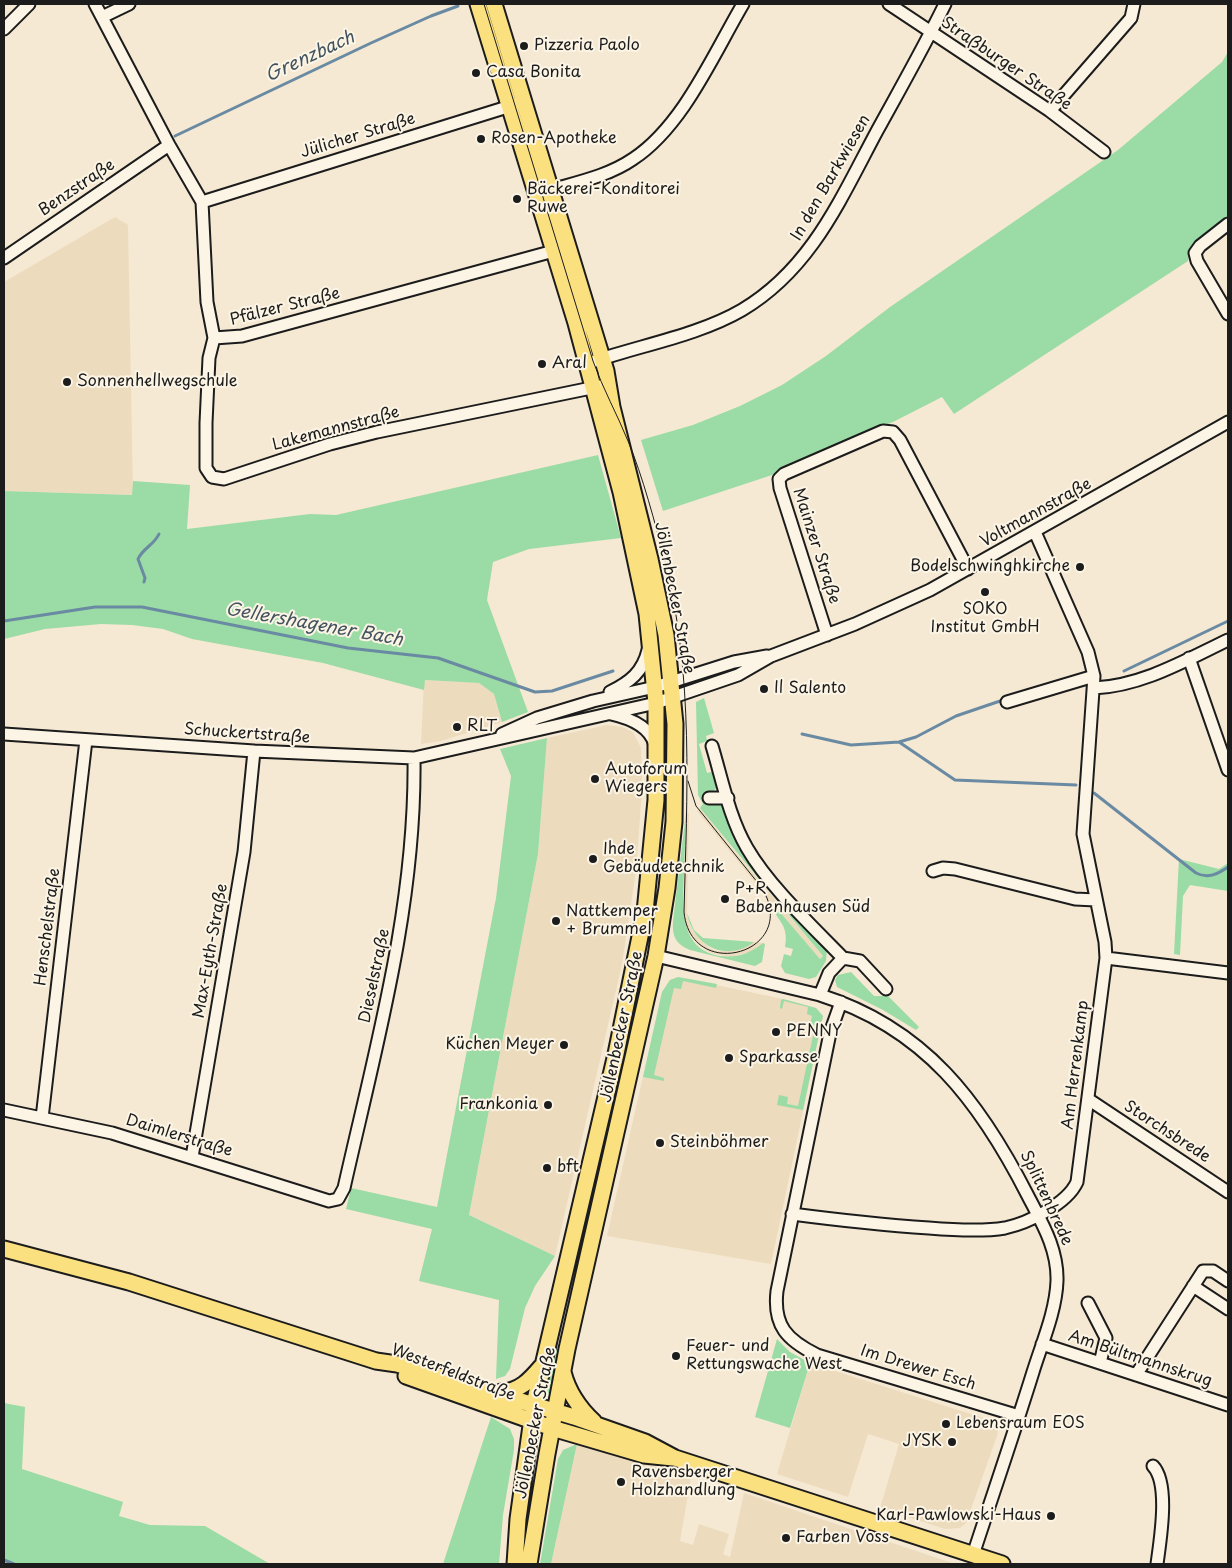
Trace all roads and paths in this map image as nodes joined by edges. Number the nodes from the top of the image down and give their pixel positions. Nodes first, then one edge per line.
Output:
1 (30, 4) edge
2 (95, 4) edge
3 (129, 4) edge
4 (479, 4) edge
5 (494, 4) edge
6 (743, 4) edge
7 (889, 4) edge
8 (945, 4) edge
9 (1134, 4) edge
10 (102, 17) junction
11 (4, 29) edge
12 (931, 34) junction
13 (517, 104) junction
14 (1050, 111) junction
15 (169, 145) junction
16 (1104, 152) dead end
17 (544, 192) junction
18 (202, 202) junction
19 (1228, 224) edge
20 (561, 249) junction
21 (4, 258) edge
22 (1228, 314) edge
23 (214, 338) junction
24 (602, 359) junction
25 (587, 364) junction
26 (609, 384) junction
27 (592, 388) junction
28 (1228, 422) edge
29 (1035, 532) junction
30 (968, 569) junction
31 (650, 634) junction
32 (828, 635) junction
33 (1228, 640) edge
34 (771, 656) junction
35 (1189, 658) junction
36 (672, 682) junction
37 (1094, 682) junction
38 (655, 687) junction
39 (674, 698) junction
40 (593, 701) junction
41 (1007, 702) dead end
42 (656, 703) junction
43 (610, 714) junction
44 (4, 734) edge
45 (86, 740) junction
46 (486, 741) junction
47 (712, 746) dead end
48 (657, 750) junction
49 (254, 751) junction
50 (414, 758) junction
51 (1228, 770) edge
52 (709, 798) dead end
53 (728, 798) junction
54 (933, 871) dead end
55 (1096, 900) junction
56 (638, 952) junction
57 (656, 956) junction
58 (843, 958) junction
59 (1106, 958) junction
60 (1228, 973) edge
61 (886, 988) dead end
62 (820, 995) junction
63 (841, 1002) junction
64 (1088, 1099) junction
65 (4, 1110) edge
66 (42, 1118) junction
67 (192, 1157) junction
68 (1228, 1192) edge
69 (341, 1196) joint
70 (792, 1214) junction
71 (1038, 1214) junction
72 (4, 1249) edge
73 (1228, 1281) edge
74 (1193, 1286) junction
75 (1088, 1303) dead end
76 (1228, 1309) edge
77 (1042, 1344) junction
78 (376, 1361) junction
79 (1100, 1363) junction
80 (542, 1366) junction
81 (563, 1372) junction
82 (1136, 1375) junction
83 (497, 1392) junction
84 (534, 1404) junction
85 (1228, 1405) edge
86 (555, 1411) junction
87 (1019, 1416) junction
88 (531, 1421) junction
89 (599, 1426) junction
90 (552, 1428) junction
91 (674, 1458) junction
92 (1153, 1466) dead end
93 (973, 1555) junction
94 (514, 1564) edge
95 (529, 1564) edge
96 (1002, 1564) edge
97 (1157, 1564) edge

1 - 11 street
2 - 10 street, Pfälzer Straße
3 - 10 street
4 - 13 main road, Jöllenbecker Straße
5 - 13 main road, Jöllenbecker Straße
6 - 17 street
7 - 12 street, Straßburger Straße
8 - 12 street, In den Barkwiesen
9 - 14 street
10 - 15 street, Pfälzer Straße
12 - 14 street, Straßburger Straße
12 - 24 street, In den Barkwiesen
13 - 17 main road, Jöllenbecker Straße
13 - 18 street, Jülicher Straße
14 - 16 street, Straßburger Straße
15 - 18 street, Pfälzer Straße
15 - 21 street, Benzstraße
17 - 20 main road, Jöllenbecker Straße
18 - 23 street, Pfälzer Straße
19 - 22 street
20 - 23 street, Pfälzer Straße
20 - 24 main road, Jöllenbecker Straße
20 - 25 main road, Jöllenbecker Straße
23 - 27 street, Lakemannstraße
24 - 25 street, In den Barkwiesen
24 - 26 main road, Jöllenbecker Straße
25 - 27 main road, Jöllenbecker Straße
26 - 27 street, Lakemannstraße
26 - 36 main road, Jöllenbecker Straße
27 - 31 main road, Jöllenbecker Straße
28 - 29 street, Voltmannstraße
29 - 30 street, Voltmannstraße
29 - 37 street, Am Herrenkamp
30 - 32 street, Voltmannstraße
30 - 32 street, Mainzer Straße
31 - 38 main road, Jöllenbecker Straße
31 - 40 street, Schuckertstraße
32 - 34 street, Voltmannstraße
33 - 35 street
34 - 36 street, Voltmannstraße
34 - 39 street, Voltmannstraße
35 - 37 street
35 - 51 street
36 - 38 street, Voltmannstraße
36 - 39 main road, Jöllenbecker Straße
37 - 41 street
37 - 55 street, Am Herrenkamp
38 - 40 street, Schuckertstraße
38 - 42 main road, Jöllenbecker Straße
39 - 42 street, Voltmannstraße
39 - 57 main road, Jöllenbecker Straße
40 - 46 street, Schuckertstraße
42 - 43 street, Schuckertstraße
42 - 48 main road, Jöllenbecker Straße
43 - 46 street, Schuckertstraße
43 - 48 street
44 - 45 street, Schuckertstraße
45 - 49 street, Schuckertstraße
45 - 66 street, Henschelstraße
46 - 50 street, Schuckertstraße
47 - 53 street
48 - 56 main road, Jöllenbecker Straße
49 - 50 street, Schuckertstraße
49 - 67 street, Max-Eyth-Straße
50 - 69 street, Dieselstraße
52 - 53 street
53 - 58 street
54 - 55 street
55 - 59 street, Am Herrenkamp
56 - 57 main road, Splittenbrede
56 - 80 main road, Jöllenbecker Straße
57 - 62 street, Splittenbrede
57 - 81 main road, Jöllenbecker Straße
58 - 61 street
58 - 62 street
59 - 60 street
59 - 64 street, Am Herrenkamp
62 - 63 street, Splittenbrede
63 - 70 street, Im Drewer Esch
63 - 71 street, Splittenbrede
64 - 68 street, Storchsbrede
64 - 71 street, Am Herrenkamp
65 - 66 street, Daimlerstraße
66 - 67 street, Daimlerstraße
67 - 69 street, Daimlerstraße
70 - 71 street
70 - 87 street, Im Drewer Esch
71 - 77 street, Splittenbrede
72 - 78 main road
73 - 74 street
74 - 76 street
74 - 82 street
75 - 79 street
77 - 79 street, Am Bültmannskrug
77 - 87 street, Splittenbrede
78 - 83 main road, Westerfeldstraße
78 - 88 main road, Westerfeldstraße
79 - 82 street, Am Bültmannskrug
80 - 83 main road
80 - 84 main road, Jöllenbecker Straße
81 - 86 main road, Jöllenbecker Straße
81 - 89 main road
82 - 85 street, Am Bültmannskrug
83 - 84 main road, Westerfeldstraße
84 - 86 main road, Westerfeldstraße
84 - 88 main road, Jöllenbecker Straße
86 - 89 main road, Westerfeldstraße
86 - 90 main road, Jöllenbecker Straße
87 - 93 street, Splittenbrede
88 - 90 main road, Westerfeldstraße
88 - 94 main road, Jöllenbecker Straße
89 - 91 main road, Westerfeldstraße
90 - 91 main road, Westerfeldstraße
90 - 95 main road, Jöllenbecker Straße
91 - 93 main road
92 - 97 street
93 - 96 main road

